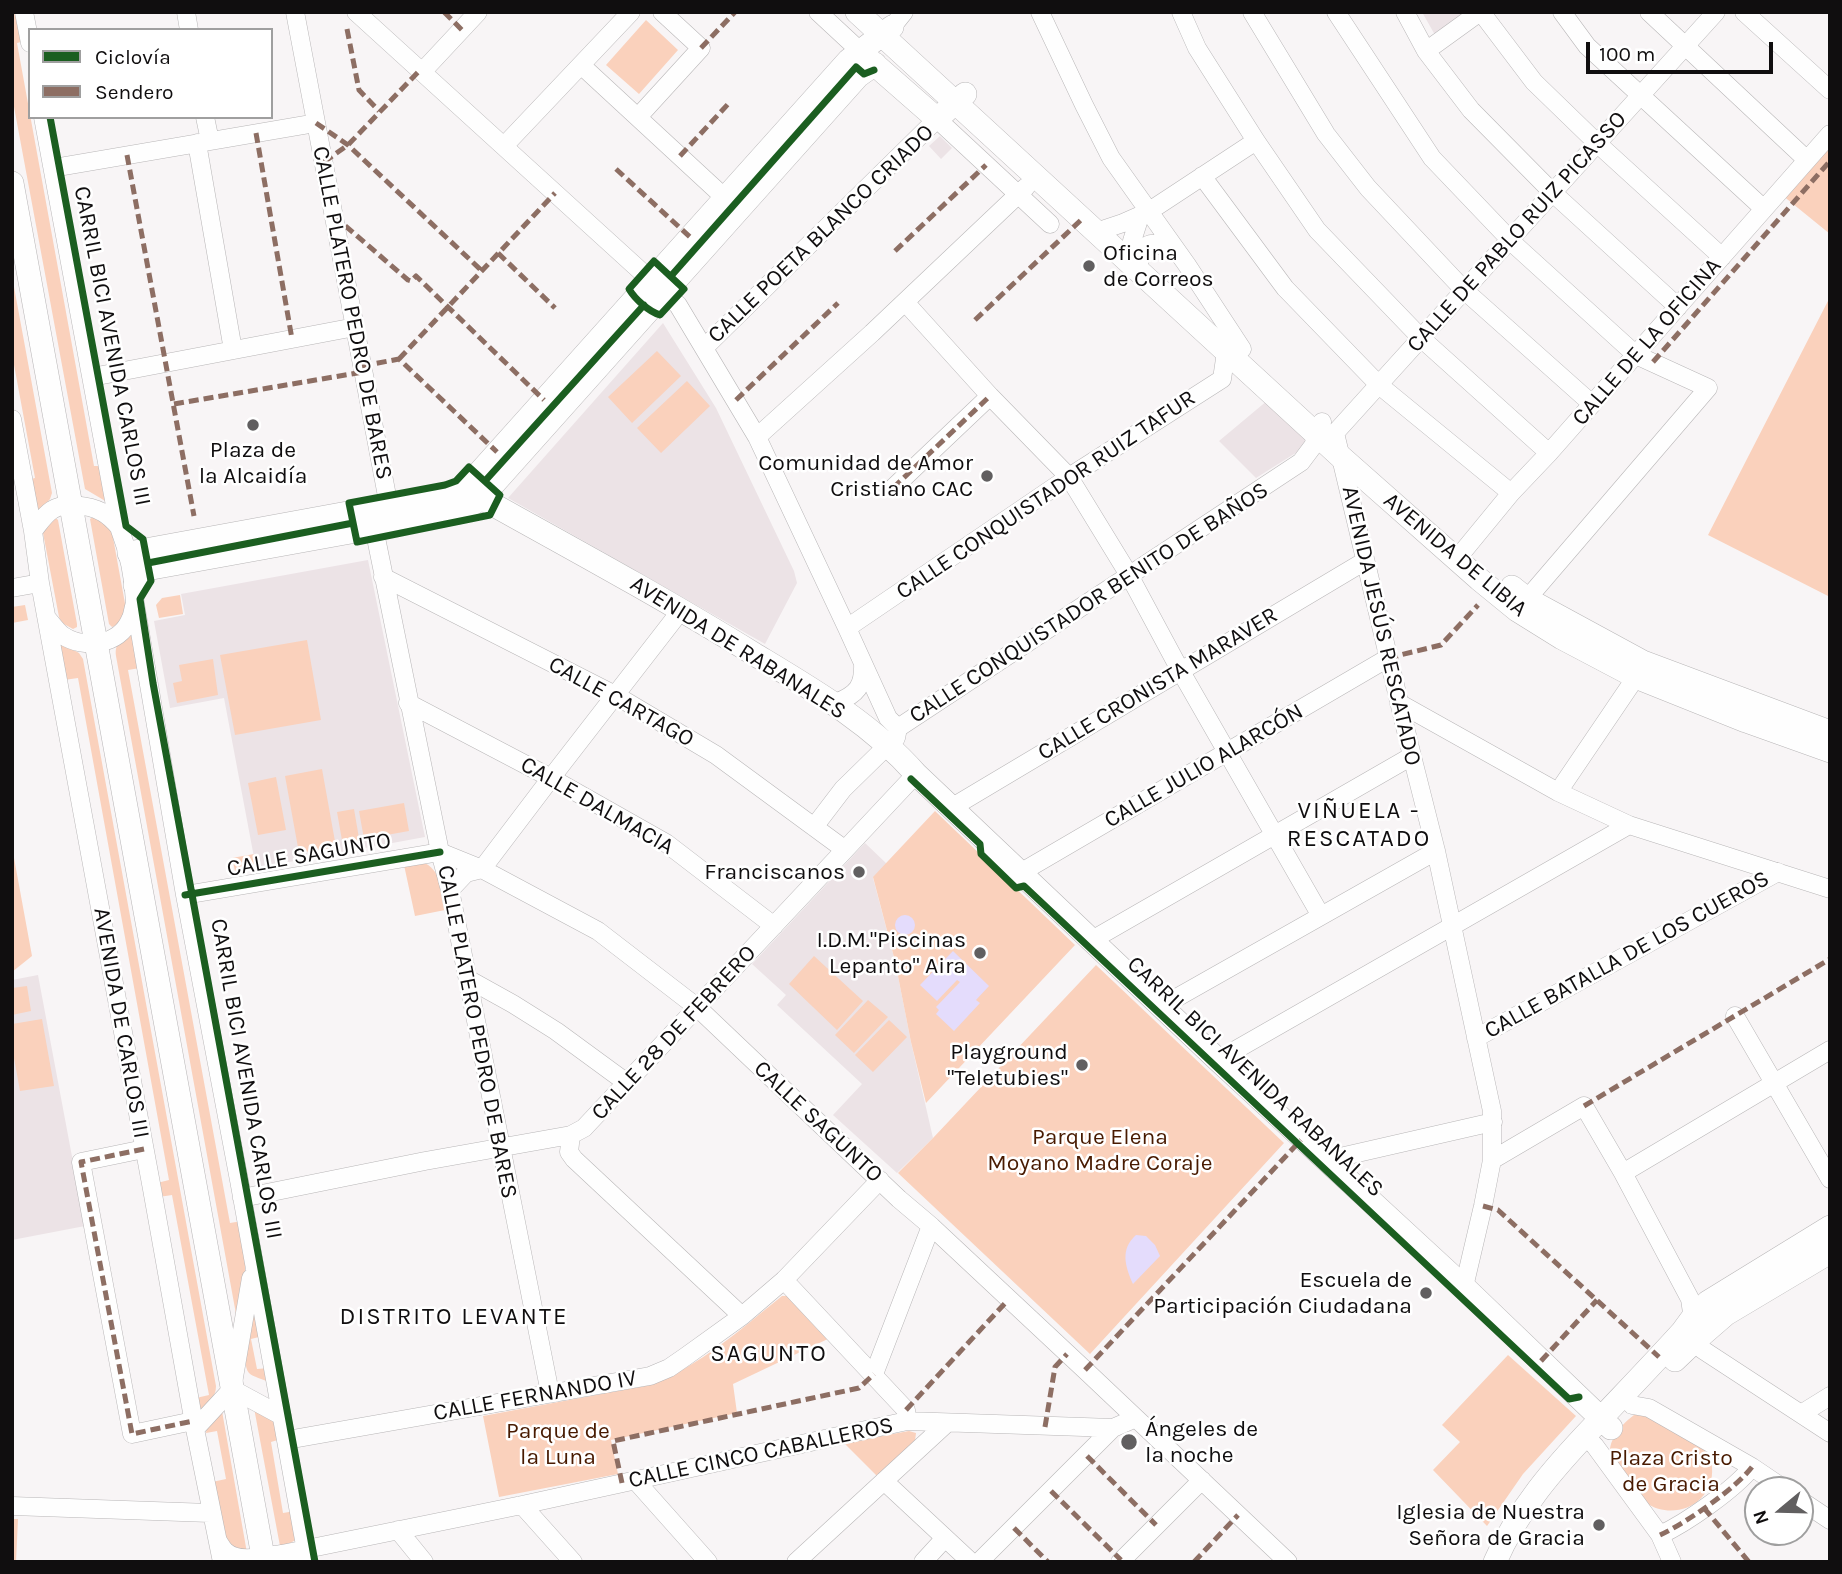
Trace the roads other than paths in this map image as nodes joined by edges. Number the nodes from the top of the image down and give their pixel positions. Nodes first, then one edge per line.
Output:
1 (24, 12) edge
2 (295, 12) edge
3 (356, 12) edge
4 (478, 12) edge
5 (631, 12) edge
6 (662, 12) edge
7 (818, 12) edge
8 (852, 12) edge
9 (857, 12) edge
10 (1040, 12) edge
11 (1181, 12) edge
12 (1252, 12) edge
13 (1336, 12) edge
14 (1405, 12) edge
15 (1481, 12) edge
16 (1562, 12) edge
17 (1648, 12) edge
18 (1716, 12) edge
19 (1744, 12) edge
20 (888, 21) edge
21 (28, 33) edge
22 (1684, 47) junction
23 (1426, 51) junction
24 (867, 58) junction
25 (581, 65) junction
26 (422, 72) junction
27 (1830, 90) edge
28 (1641, 96) junction
29 (960, 99) junction
30 (638, 117) junction
31 (43, 119) edge
32 (205, 119) edge
33 (937, 119) junction
34 (316, 122) junction
35 (1830, 134) edge
36 (1256, 141) junction
37 (204, 142) junction
38 (1598, 144) junction
39 (504, 146) junction
40 (1807, 160) junction
41 (52, 167) junction
42 (1202, 176) junction
43 (1036, 177) junction
44 (12, 183) edge
45 (1553, 193) junction
46 (1018, 195) junction
47 (725, 198) junction
48 (1764, 209) junction
49 (1144, 214) junction
50 (1050, 224) dead end
51 (1101, 230) junction
52 (1510, 240) junction
53 (1176, 251) junction
54 (1722, 257) junction
55 (1135, 260) junction
56 (658, 287) junction
57 (1464, 290) junction
58 (905, 302) junction
59 (1678, 307) junction
60 (355, 327) junction
61 (1421, 338) junction
62 (704, 348) junction
63 (233, 350) junction
64 (1234, 350) junction
65 (1636, 355) junction
66 (92, 377) junction
67 (1379, 385) junction
68 (990, 396) junction
69 (1592, 404) junction
70 (12, 419) edge
71 (1325, 431) junction
72 (757, 437) junction
73 (1549, 453) junction
74 (1341, 457) junction
75 (1301, 462) junction
76 (1069, 477) junction
77 (893, 488) dead end
78 (1511, 493) junction
79 (471, 495) junction
80 (71, 505) junction
81 (383, 506) junction
82 (119, 527) junction
83 (374, 527) junction
84 (33, 531) junction
85 (1465, 549) junction
86 (129, 553) junction
87 (1365, 561) junction
88 (1129, 575) junction
89 (383, 577) junction
90 (40, 583) junction
91 (12, 587) edge
92 (135, 594) junction
93 (1527, 598) junction
94 (682, 610) junction
95 (46, 617) junction
96 (847, 628) junction
97 (96, 643) junction
98 (1388, 658) junction
99 (863, 663) junction
100 (1180, 670) junction
101 (1636, 677) junction
102 (615, 695) junction
103 (408, 703) junction
104 (835, 703) junction
105 (1399, 703) junction
106 (1830, 732) edge
107 (895, 743) junction
108 (1830, 751) edge
109 (1228, 753) junction
110 (1412, 756) junction
111 (916, 774) junction
112 (551, 778) junction
113 (1558, 792) junction
114 (951, 808) junction
115 (1629, 825) junction
116 (814, 827) junction
117 (1275, 835) junction
118 (844, 849) junction
119 (1436, 851) junction
120 (440, 852) junction
121 (482, 869) junction
122 (1778, 872) junction
123 (1020, 873) junction
124 (1830, 889) edge
125 (450, 890) junction
126 (185, 895) junction
127 (1321, 916) junction
128 (774, 926) junction
129 (1453, 926) junction
130 (1092, 940) junction
131 (468, 979) junction
132 (1162, 1006) junction
133 (698, 1008) junction
134 (1734, 1016) dead end
135 (1476, 1038) junction
136 (1830, 1050) edge
137 (1218, 1060) junction
138 (627, 1083) junction
139 (1774, 1083) junction
140 (1493, 1122) junction
141 (571, 1135) junction
142 (500, 1147) junction
143 (144, 1149) junction
144 (1327, 1160) junction
145 (1492, 1160) junction
146 (1623, 1173) junction
147 (1830, 1179) edge
148 (880, 1180) junction
149 (242, 1198) junction
150 (931, 1226) junction
151 (1830, 1227) edge
152 (1830, 1252) edge
153 (254, 1264) junction
154 (784, 1280) junction
155 (1464, 1287) junction
156 (742, 1316) junction
157 (1695, 1328) junction
158 (874, 1374) junction
159 (232, 1389) junction
160 (550, 1393) junction
161 (1830, 1396) edge
162 (1632, 1405) junction
163 (1801, 1413) junction
164 (282, 1416) junction
165 (1136, 1418) junction
166 (908, 1421) junction
167 (1606, 1423) junction
168 (946, 1424) junction
169 (194, 1425) junction
170 (1113, 1428) junction
171 (1830, 1433) edge
172 (287, 1440) junction
173 (1590, 1441) junction
174 (1752, 1467) junction
175 (1765, 1476) edge
176 (635, 1480) junction
177 (1202, 1480) junction
178 (884, 1481) junction
179 (522, 1505) junction
180 (12, 1506) edge
181 (1814, 1509) edge
182 (210, 1513) junction
183 (1830, 1520) edge
184 (398, 1530) junction
185 (1660, 1535) junction
186 (217, 1537) junction
187 (945, 1538) junction
188 (307, 1555) edge
189 (1277, 1558) edge
190 (263, 1559) edge
191 (222, 1562) edge
192 (424, 1562) edge
193 (573, 1562) edge
194 (708, 1562) edge
195 (796, 1562) edge
196 (923, 1562) edge
197 (971, 1562) edge
198 (979, 1562) edge
199 (1119, 1562) edge
200 (1495, 1562) edge
201 (1508, 1562) edge
202 (1672, 1562) edge

1 - 21 street
2 - 34 street, CALLE PLATERO PEDRO DE BARES
3 - 26 street
4 - 26 street
5 - 25 street
6 - 30 street
7 - 24 street
8 - 24 main road
9 - 20 main road, AVENIDA DE LIBIA
10 - 49 street
11 - 36 street
12 - 57 street
13 - 52 street
14 - 23 street
15 - 23 street
15 - 38 street
16 - 28 street
17 - 22 street
18 - 22 street, CALLE DE PABLO RUIZ PICASSO
19 - 27 street
20 - 24 main road
20 - 29 main road, AVENIDA DE LIBIA
22 - 28 street, CALLE DE PABLO RUIZ PICASSO
22 - 40 street
23 - 45 street
24 - 33 main road
24 - 47 main road
24 - 56 main road
25 - 30 street
25 - 39 street
26 - 39 street
28 - 38 street, CALLE DE PABLO RUIZ PICASSO
28 - 48 street
29 - 33 main road
29 - 43 main road, AVENIDA DE LIBIA
29 - 51 main road, AVENIDA DE LIBIA
30 - 47 street
31 - 41 street, AVENIDA DE CARLOS III
32 - 37 street
33 - 46 street
33 - 62 street, CALLE POETA BLANCO CRIADO
34 - 37 street
34 - 60 street, CALLE PLATERO PEDRO DE BARES
35 - 40 street, CALLE DE LA OFICINA
36 - 42 street
36 - 61 street
37 - 41 street
37 - 63 street
38 - 45 street, CALLE DE PABLO RUIZ PICASSO
38 - 54 street
39 - 56 street
40 - 48 street, CALLE DE LA OFICINA
41 - 66 street, AVENIDA DE CARLOS III
42 - 49 street
42 - 67 street
43 - 46 street
43 - 51 main road, AVENIDA DE LIBIA
44 - 80 main road, AVENIDA DE CARLOS III
45 - 52 street, CALLE DE PABLO RUIZ PICASSO
45 - 59 street
46 - 50 street
46 - 58 street
47 - 56 main road
48 - 54 street, CALLE DE LA OFICINA
49 - 51 street
49 - 53 street
49 - 55 street
51 - 55 main road, AVENIDA DE LIBIA
52 - 57 street, CALLE DE PABLO RUIZ PICASSO
52 - 65 street
53 - 55 street
53 - 64 street
54 - 59 street, CALLE DE LA OFICINA
55 - 64 main road, AVENIDA DE LIBIA
56 - 62 street
56 - 79 main road
57 - 61 street, CALLE DE PABLO RUIZ PICASSO
57 - 69 street
58 - 68 street
58 - 72 street
59 - 65 street, CALLE DE LA OFICINA
60 - 63 street
60 - 81 street, CALLE PLATERO PEDRO DE BARES
61 - 67 street, CALLE DE PABLO RUIZ PICASSO
61 - 73 street
62 - 72 street
63 - 66 street
64 - 71 main road, AVENIDA DE LIBIA
64 - 76 street, CALLE CONQUISTADOR RUIZ TAFUR
65 - 69 street, CALLE DE LA OFICINA
65 - 93 street
66 - 82 street, AVENIDA DE CARLOS III
67 - 71 street, CALLE DE PABLO RUIZ PICASSO
67 - 78 street
68 - 76 street
68 - 77 street
69 - 73 street, CALLE DE LA OFICINA
70 - 84 street, AVENIDA DE CARLOS III
71 - 74 main road, AVENIDA DE LIBIA
71 - 75 street, CALLE CONQUISTADOR BENITO DE BAÑOS
71 - 85 main road, AVENIDA DE LIBIA
72 - 96 street
73 - 78 street, CALLE DE LA OFICINA
74 - 75 street, CALLE CONQUISTADOR BENITO DE BAÑOS
74 - 87 street, AVENIDA JESÚS RESCATADO
74 - 101 main road, AVENIDA DE LIBIA
75 - 88 street, CALLE CONQUISTADOR BENITO DE BAÑOS
76 - 88 street
76 - 96 street, CALLE CONQUISTADOR RUIZ TAFUR
78 - 85 street, CALLE DE LA OFICINA
79 - 81 main road
79 - 83 main road
79 - 94 main road, AVENIDA DE RABANALES
80 - 82 street
80 - 84 street
80 - 97 main road, AVENIDA DE CARLOS III
81 - 83 street, CALLE PLATERO PEDRO DE BARES
81 - 86 main road
82 - 86 street, AVENIDA DE CARLOS III
83 - 89 street, CALLE PLATERO PEDRO DE BARES
83 - 92 main road
84 - 90 street, AVENIDA DE CARLOS III
85 - 93 main road, AVENIDA DE LIBIA
86 - 92 street, AVENIDA DE CARLOS III
87 - 98 street, AVENIDA JESÚS RESCATADO
87 - 100 street, CALLE CRONISTA MARAVER
88 - 100 street
88 - 107 street, CALLE CONQUISTADOR BENITO DE BAÑOS
89 - 102 street, CALLE CARTAGO
89 - 103 street, CALLE PLATERO PEDRO DE BARES
90 - 91 street
90 - 95 street, AVENIDA DE CARLOS III
92 - 97 street
92 - 126 street, AVENIDA DE CARLOS III
93 - 106 main road, AVENIDA DE LIBIA
94 - 102 street
94 - 104 main road, AVENIDA DE RABANALES
95 - 97 street
95 - 143 street, AVENIDA DE CARLOS III
96 - 99 street
97 - 159 main road, AVENIDA DE CARLOS III
98 - 105 street, AVENIDA JESÚS RESCATADO
98 - 109 street, CALLE JULIO ALARCÓN
99 - 104 street
99 - 107 street
100 - 109 street
100 - 114 street, CALLE CRONISTA MARAVER
101 - 108 main road, AVENIDA DE LIBIA
101 - 113 street
102 - 112 street
102 - 116 street, CALLE CARTAGO
103 - 112 street, CALLE DALMACIA
103 - 120 street, CALLE PLATERO PEDRO DE BARES
104 - 107 main road, AVENIDA DE RABANALES
105 - 110 street, AVENIDA JESÚS RESCATADO
105 - 113 street
107 - 111 main road, AVENIDA DE RABANALES
107 - 116 street, CALLE CONQUISTADOR BENITO DE BAÑOS
109 - 117 street
109 - 123 street, CALLE JULIO ALARCÓN
110 - 117 street
110 - 119 street, AVENIDA JESÚS RESCATADO
111 - 114 main road, AVENIDA DE RABANALES
111 - 118 street, CALLE 28 DE FEBRERO
112 - 121 street
112 - 128 street, CALLE DALMACIA
113 - 115 street
114 - 123 main road, AVENIDA DE RABANALES
115 - 122 street
115 - 129 street
116 - 118 street, CALLE CARTAGO
117 - 127 street
117 - 130 street
118 - 128 street, CALLE 28 DE FEBRERO
119 - 127 street
119 - 129 street, AVENIDA JESÚS RESCATADO
120 - 121 street, CALLE SAGUNTO
120 - 125 street, CALLE PLATERO PEDRO DE BARES
120 - 126 street, CALLE SAGUNTO
121 - 125 street
121 - 133 street, CALLE SAGUNTO
122 - 124 street
122 - 135 street, CALLE BATALLA DE LOS CUEROS
123 - 130 main road, AVENIDA DE RABANALES
125 - 131 street, CALLE PLATERO PEDRO DE BARES
126 - 149 street, AVENIDA DE CARLOS III
127 - 132 street
128 - 133 street, CALLE 28 DE FEBRERO
129 - 135 street, AVENIDA JESÚS RESCATADO
129 - 137 street
130 - 132 main road, AVENIDA DE RABANALES
131 - 138 street
131 - 142 street, CALLE PLATERO PEDRO DE BARES
132 - 137 main road, AVENIDA DE RABANALES
133 - 138 street, CALLE 28 DE FEBRERO
133 - 148 street, CALLE SAGUNTO
134 - 139 street
135 - 140 street, AVENIDA JESÚS RESCATADO
136 - 139 street
137 - 144 main road, AVENIDA DE RABANALES
138 - 141 street, CALLE 28 DE FEBRERO
139 - 146 street
139 - 147 street
140 - 144 street
140 - 145 street, AVENIDA JESÚS RESCATADO
141 - 142 street, CALLE 28 DE FEBRERO
141 - 156 street
142 - 149 street, CALLE 28 DE FEBRERO
142 - 160 street, CALLE PLATERO PEDRO DE BARES
143 - 169 street, AVENIDA DE CARLOS III
143 - 169 street
144 - 155 main road, AVENIDA DE RABANALES
145 - 146 street
145 - 155 street, AVENIDA JESÚS RESCATADO
146 - 157 street
148 - 150 street, CALLE SAGUNTO
148 - 154 street, CALLE FERNANDO IV
149 - 153 street, AVENIDA DE CARLOS III
150 - 158 street
150 - 165 street, CALLE SAGUNTO
151 - 157 main road
152 - 157 main road
153 - 159 street, AVENIDA DE CARLOS III
153 - 164 street, AVENIDA DE CARLOS III
154 - 156 street, CALLE FERNANDO IV
154 - 158 street
155 - 167 main road, AVENIDA DE RABANALES
156 - 160 street, CALLE FERNANDO IV
157 - 162 main road
157 - 163 street
157 - 167 main road
158 - 166 street
159 - 164 street
159 - 169 street
159 - 190 main road, AVENIDA DE CARLOS III
160 - 172 street, CALLE FERNANDO IV
161 - 163 street
162 - 167 main road
162 - 174 street
163 - 171 street
164 - 172 street, AVENIDA DE CARLOS III
165 - 170 street, CALLE CINCO CABALLEROS
165 - 177 street, CALLE SAGUNTO
166 - 168 street, CALLE CINCO CABALLEROS
166 - 176 street, CALLE CINCO CABALLEROS
167 - 173 main road
168 - 170 street, CALLE CINCO CABALLEROS
168 - 178 street
169 - 182 street, AVENIDA DE CARLOS III
170 - 198 street
172 - 188 street, AVENIDA DE CARLOS III
173 - 185 street
173 - 200 main road
173 - 201 main road
174 - 175 street
174 - 185 street
176 - 179 street, CALLE CINCO CABALLEROS
176 - 194 street
177 - 189 street, CALLE SAGUNTO
177 - 199 street
178 - 187 street
178 - 195 street
179 - 184 street, CALLE CINCO CABALLEROS
179 - 193 street
180 - 182 street
181 - 183 street
182 - 186 street, AVENIDA DE CARLOS III
184 - 188 street, CALLE CINCO CABALLEROS
184 - 192 street
185 - 202 street
186 - 190 street
186 - 191 street, AVENIDA DE CARLOS III
187 - 196 street
187 - 197 street
188 - 190 street

